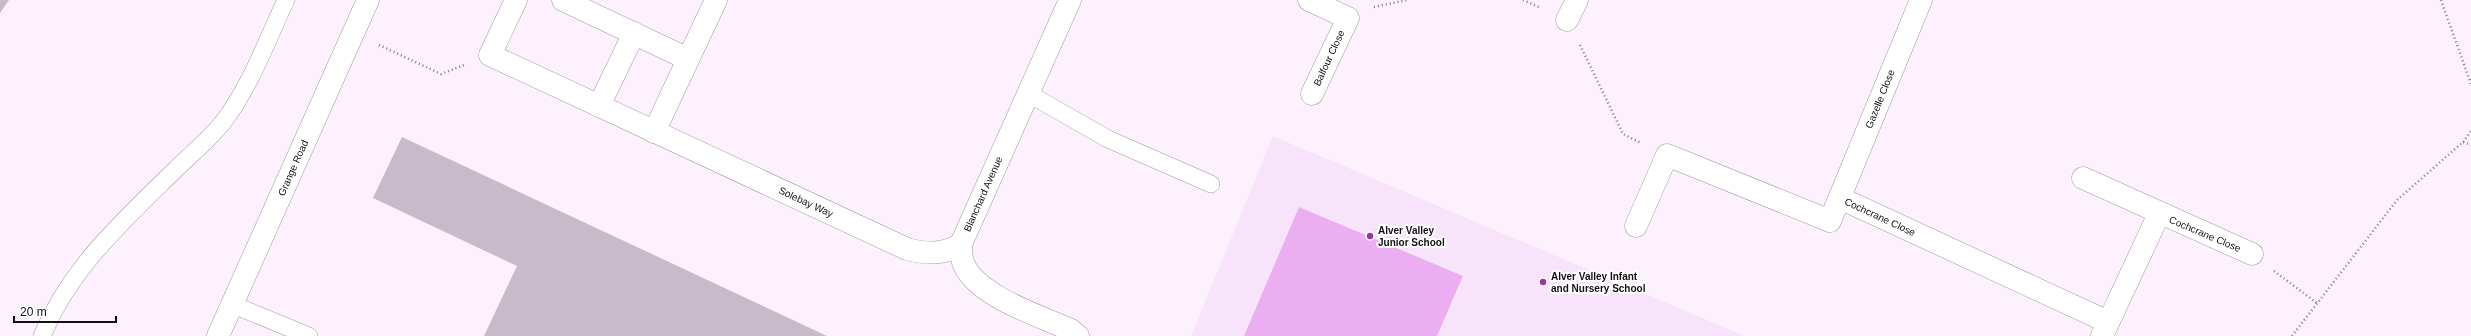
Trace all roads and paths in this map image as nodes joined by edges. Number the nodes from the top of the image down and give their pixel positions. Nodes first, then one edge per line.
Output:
1 (286, 0) edge
2 (368, 0) edge
3 (516, 0) edge
4 (563, 0) edge
5 (716, 0) edge
6 (1070, 0) edge
7 (1309, 0) edge
8 (1523, 0) edge
9 (1577, 0) edge
10 (1921, 0) edge
11 (2441, 0) edge
12 (1567, 20) junction
13 (354, 32) junction
14 (634, 33) junction
15 (490, 55) junction
16 (688, 59) junction
17 (2471, 84) edge
18 (1029, 94) junction
19 (1312, 94) dead end
20 (599, 106) junction
21 (2471, 131) edge
22 (654, 132) junction
23 (2463, 142) junction
24 (2471, 144) edge
25 (1667, 155) junction
26 (2083, 178) dead end
27 (1211, 184) dead end
28 (1840, 198) junction
29 (2159, 214) junction
30 (1636, 226) dead end
31 (961, 244) junction
32 (2252, 254) joint
33 (2317, 303) junction
34 (231, 304) junction
35 (2106, 329) edge
36 (42, 336) edge
37 (218, 336) edge
38 (309, 336) edge
39 (1078, 336) edge
40 (2292, 336) edge

1 - 36 lane
2 - 13 street, Grange Road
3 - 15 street
4 - 14 street
5 - 16 street
6 - 18 street, Blanchard Avenue
7 - 19 street, Balfour Close
8 - 12 path
9 - 12 street
10 - 28 street, Gazelle Close
11 - 17 path
12 - 25 path
13 - 15 path
13 - 34 street, Grange Road
14 - 16 street
14 - 20 street
15 - 20 street, Solebay Way
16 - 22 street
18 - 27 lane
18 - 31 street, Blanchard Avenue
20 - 22 street, Solebay Way
21 - 23 path
22 - 31 street, Solebay Way
23 - 24 path
23 - 33 path
25 - 28 street, Cochcrane Close
25 - 30 street
26 - 29 street, Cochcrane Close
28 - 35 street, Cochcrane Close
29 - 32 street, Cochcrane Close
29 - 35 street, Cochcrane Close
31 - 39 street, Blanchard Avenue
32 - 33 path
33 - 40 path
34 - 37 street, Grange Road
34 - 38 lane

